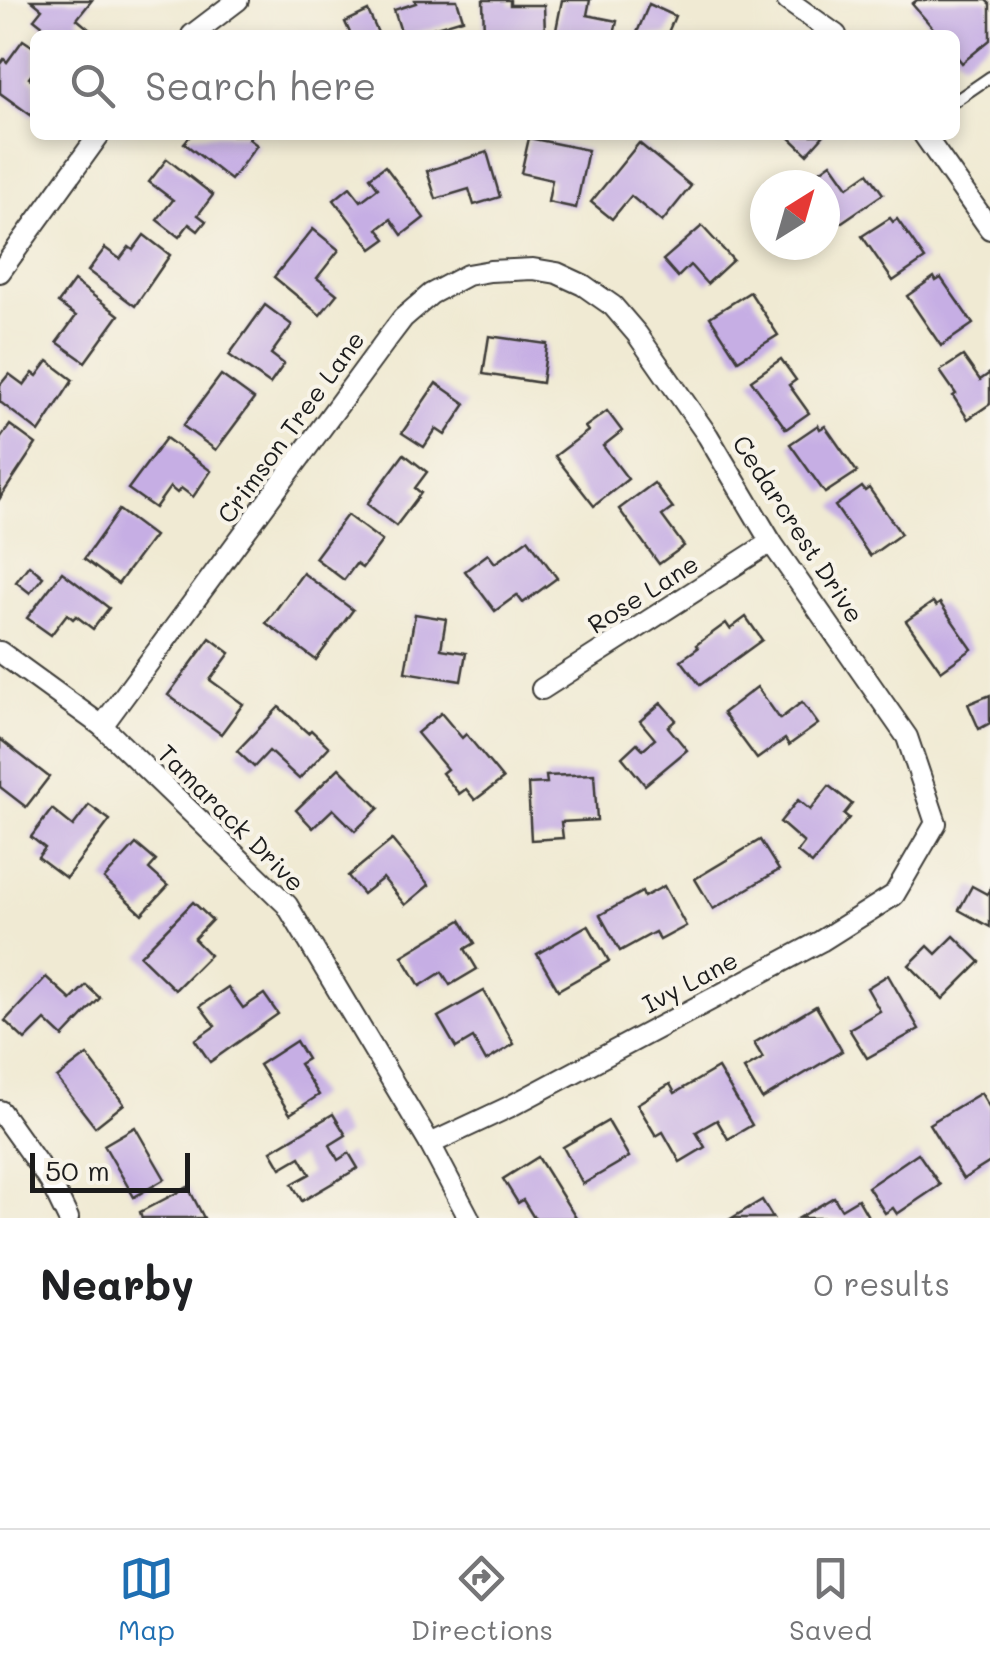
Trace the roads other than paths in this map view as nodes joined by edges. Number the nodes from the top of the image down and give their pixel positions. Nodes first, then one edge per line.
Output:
1 (238, 0) edge
2 (790, 1) edge
3 (199, 30) edge
4 (829, 30) edge
5 (990, 77) edge
6 (960, 98) edge
7 (96, 140) edge
8 (928, 140) edge
9 (990, 229) edge
10 (0, 272) edge
11 (583, 285) joint
12 (771, 542) junction
13 (0, 652) edge
14 (542, 688) dead end
15 (102, 726) junction
16 (936, 823) joint
17 (0, 1111) edge
18 (430, 1144) junction
19 (68, 1218) edge
20 (469, 1218) edge

1 - 3 street
2 - 4 street
5 - 6 lane
7 - 10 street
8 - 9 street
11 - 12 street, Cedarcrest Drive
11 - 15 street, Crimson Tree Lane
12 - 14 street, Rose Lane
12 - 16 street, Cedarcrest Drive
13 - 15 street, Tamarack Drive
15 - 18 street, Tamarack Drive
16 - 18 street, Ivy Lane
17 - 19 street
18 - 20 street, Tamarack Drive

